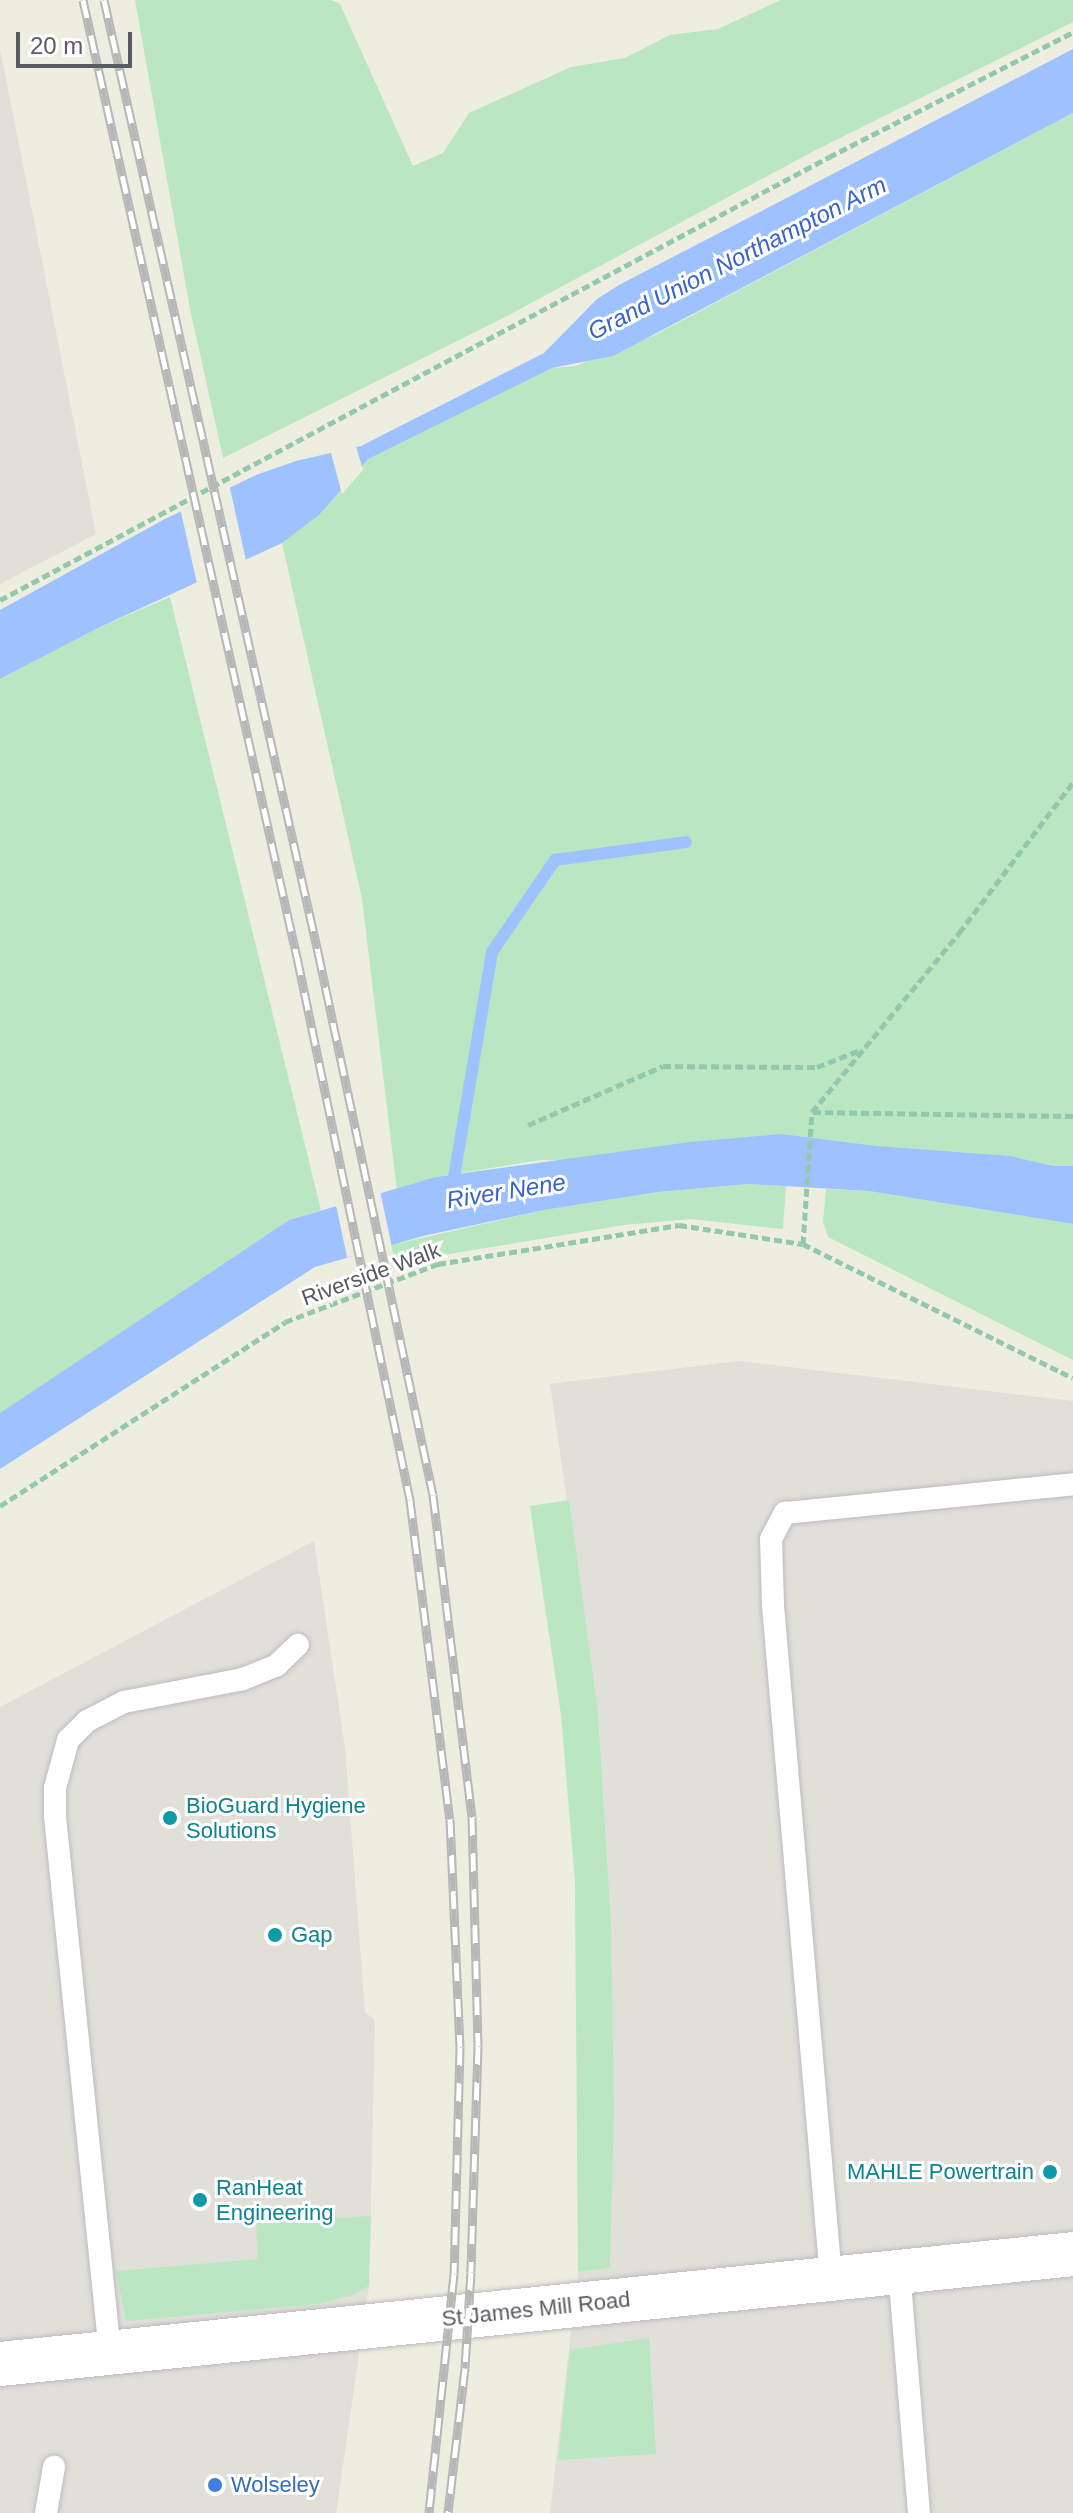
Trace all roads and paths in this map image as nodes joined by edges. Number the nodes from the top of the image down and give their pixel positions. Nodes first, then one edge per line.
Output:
1 (1073, 32) edge
2 (0, 600) edge
3 (1073, 782) edge
4 (864, 1049) junction
5 (812, 1112) junction
6 (1073, 1116) edge
7 (528, 1125) dead end
8 (803, 1244) junction
9 (1073, 1378) edge
10 (1073, 1484) edge
11 (0, 1506) edge
12 (298, 1645) dead end
13 (1073, 2254) edge
14 (899, 2270) junction
15 (831, 2278) junction
16 (110, 2353) junction
17 (0, 2364) edge
18 (54, 2467) dead end
19 (46, 2513) edge
20 (919, 2513) edge

1 - 2 path
3 - 4 path
4 - 5 path
4 - 7 path
5 - 6 path
5 - 8 path
8 - 9 path, Riverside Walk
8 - 11 path, Riverside Walk
10 - 15 lane
12 - 16 lane
13 - 14 street, St James Mill Road
14 - 15 street, St James Mill Road
14 - 20 lane
15 - 16 street, St James Mill Road
16 - 17 street, St James Mill Road
18 - 19 lane

